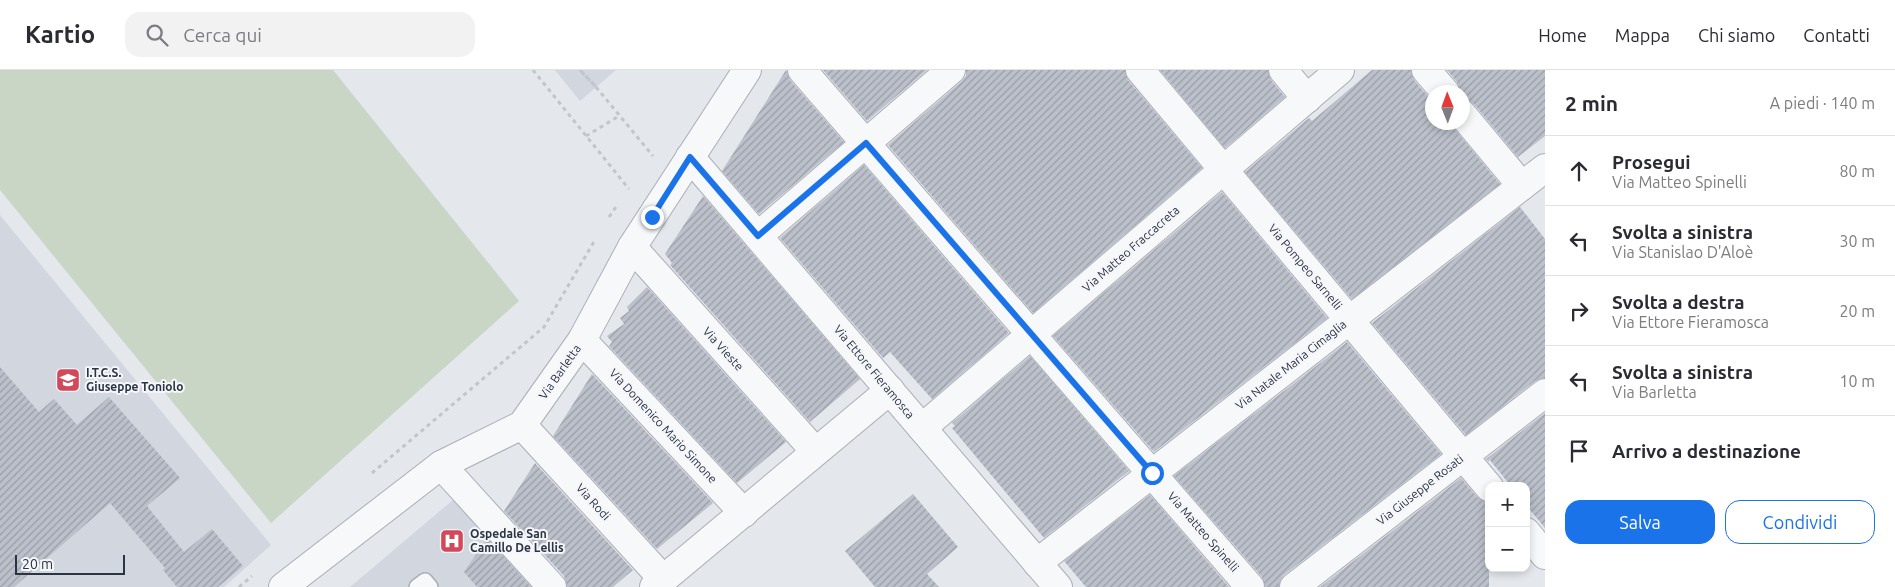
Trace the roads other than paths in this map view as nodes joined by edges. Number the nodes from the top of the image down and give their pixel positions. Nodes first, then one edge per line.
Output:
1 (747, 70) edge
2 (802, 70) edge
3 (951, 70) edge
4 (1140, 70) edge
5 (1283, 70) edge
6 (1340, 70) edge
7 (1426, 70) edge
8 (1439, 85) edge
9 (1307, 99) junction
10 (1470, 124) edge
11 (866, 143) junction
12 (690, 157) junction
13 (1545, 168) edge
14 (1224, 170) junction
15 (1522, 186) junction
16 (758, 236) junction
17 (632, 247) junction
18 (1349, 320) junction
19 (1031, 334) junction
20 (582, 340) junction
21 (890, 390) junction
22 (1545, 392) edge
23 (522, 425) junction
24 (922, 428) junction
25 (815, 451) junction
26 (1463, 456) junction
27 (441, 465) junction
28 (1152, 473) junction
29 (1485, 482) edge
30 (744, 513) junction
31 (1530, 537) edge
32 (1545, 555) edge
33 (1037, 562) junction
34 (658, 583) edge
35 (283, 587) edge
36 (417, 587) edge
37 (430, 587) edge
38 (552, 587) edge
39 (1058, 587) edge
40 (1250, 587) edge
41 (1294, 587) edge

1 - 12 street, Via Barletta
2 - 11 street, Via Matteo Spinelli
3 - 11 street
4 - 14 street, Via Pompeo Sarnelli
5 - 9 street
6 - 9 street, Via Matteo Fraccacreta
7 - 8 street
9 - 14 street, Via Matteo Fraccacreta
10 - 15 street
11 - 16 street
11 - 19 street, Via Matteo Spinelli
12 - 16 street, Via Ettore Fieramosca
12 - 17 street, Via Barletta
13 - 15 street, Via Natale Maria Cimaglia
14 - 18 street, Via Pompeo Sarnelli
14 - 19 street, Via Matteo Fraccacreta
15 - 18 street, Via Natale Maria Cimaglia
16 - 21 street, Via Ettore Fieramosca
17 - 20 street, Via Barletta
17 - 25 street, Via Vieste
18 - 26 street, Via Pompeo Sarnelli
18 - 28 street, Via Natale Maria Cimaglia
19 - 24 street, Via Matteo Fraccacreta
19 - 28 street, Via Matteo Spinelli
20 - 23 street, Via Barletta
20 - 30 street, Via Domenico Mario Simone
21 - 24 street, Via Ettore Fieramosca
21 - 25 street
22 - 26 street, Via Giuseppe Rosati
23 - 27 street, Via Barletta
23 - 34 street, Via Rodi
24 - 33 street, Via Ettore Fieramosca
25 - 30 street
26 - 29 street, Via Pompeo Sarnelli
26 - 41 street, Via Giuseppe Rosati
27 - 35 street, Via Barletta
27 - 38 street
28 - 33 street, Via Natale Maria Cimaglia
28 - 40 street, Via Matteo Spinelli
30 - 34 street
31 - 32 street
33 - 39 street, Via Ettore Fieramosca
36 - 37 lane

